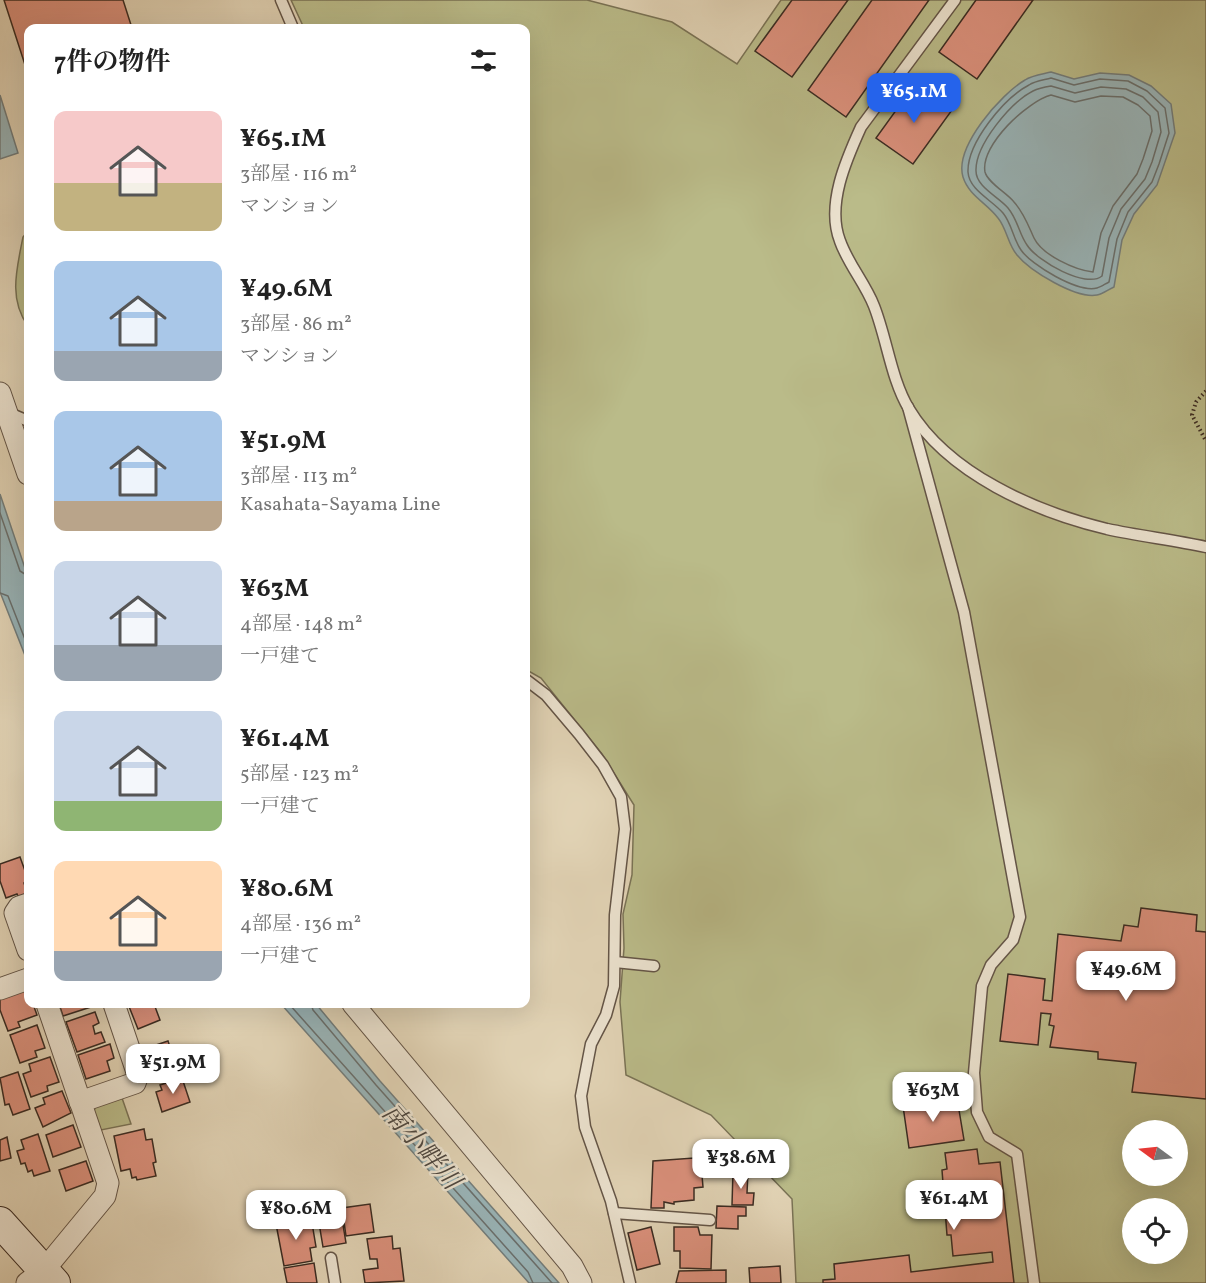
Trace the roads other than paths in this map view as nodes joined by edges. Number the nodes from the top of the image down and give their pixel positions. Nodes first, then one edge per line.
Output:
1 (281, 0) edge
2 (955, 0) edge
3 (291, 24) edge
4 (3, 402) edge
5 (908, 407) junction
6 (24, 419) edge
7 (24, 462) edge
8 (1206, 547) edge
9 (530, 683) edge
10 (24, 905) edge
11 (24, 939) edge
12 (615, 962) junction
13 (654, 966) dead end
14 (24, 981) edge
15 (0, 990) edge
16 (48, 1008) edge
17 (115, 1008) edge
18 (356, 1008) edge
19 (80, 1102) junction
20 (614, 1213) junction
21 (710, 1220) dead end
22 (0, 1222) edge
23 (331, 1258) dead end
24 (42, 1279) edge
25 (334, 1283) edge
26 (581, 1283) edge
27 (630, 1283) edge
28 (1034, 1283) edge

1 - 3 lane
2 - 5 lane
4 - 6 lane
4 - 7 street
5 - 8 lane
5 - 28 lane
9 - 12 lane
10 - 11 street
12 - 13 lane
12 - 20 lane
14 - 15 street
16 - 19 street
17 - 19 street
18 - 26 street
19 - 24 street
20 - 21 lane
20 - 27 lane
22 - 24 main road
23 - 25 lane

